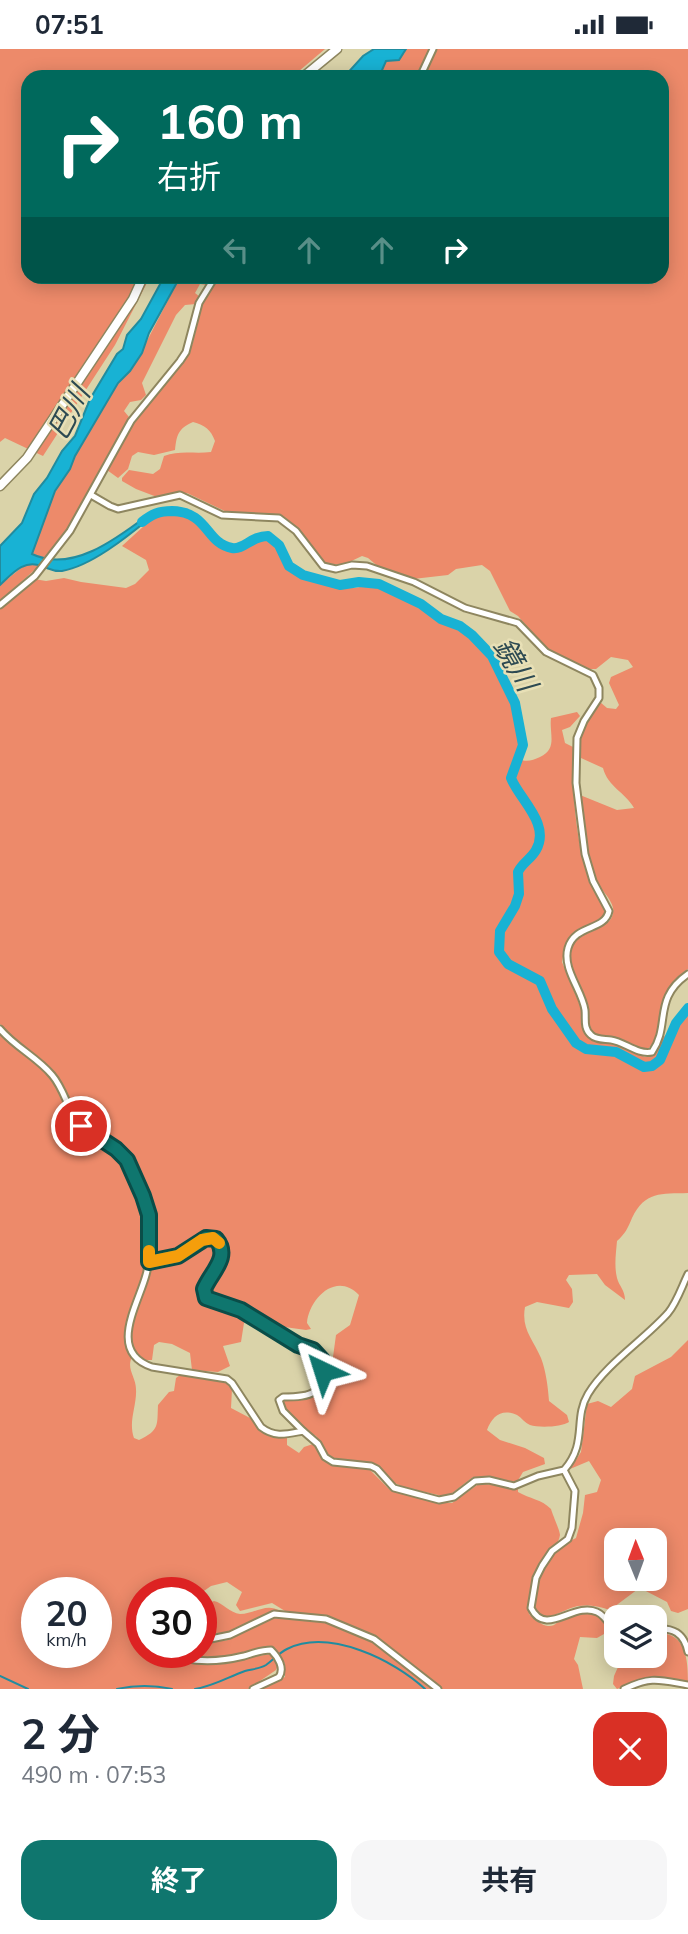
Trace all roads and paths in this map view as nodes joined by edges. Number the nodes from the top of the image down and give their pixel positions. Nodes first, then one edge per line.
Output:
1 (337, 49) edge
2 (433, 49) edge
3 (312, 70) edge
4 (423, 70) edge
5 (140, 284) edge
6 (211, 284) edge
7 (0, 486) edge
8 (91, 495) junction
9 (0, 605) edge
10 (688, 974) edge
11 (0, 1029) edge
12 (149, 1262) junction
13 (688, 1274) edge
14 (303, 1431) junction
15 (564, 1470) junction
16 (604, 1617) edge
17 (667, 1629) edge
18 (217, 1638) edge
19 (688, 1652) edge
20 (217, 1660) edge
21 (688, 1685) edge
22 (253, 1689) edge
23 (438, 1689) edge
24 (624, 1689) edge

1 - 3 main road
2 - 4 street
5 - 7 main road
6 - 8 street
8 - 9 street
8 - 10 street
11 - 12 street
12 - 14 street
12 - 14 street
13 - 15 street
14 - 15 street
15 - 16 street
17 - 19 street
18 - 23 street
20 - 22 street
21 - 24 street

